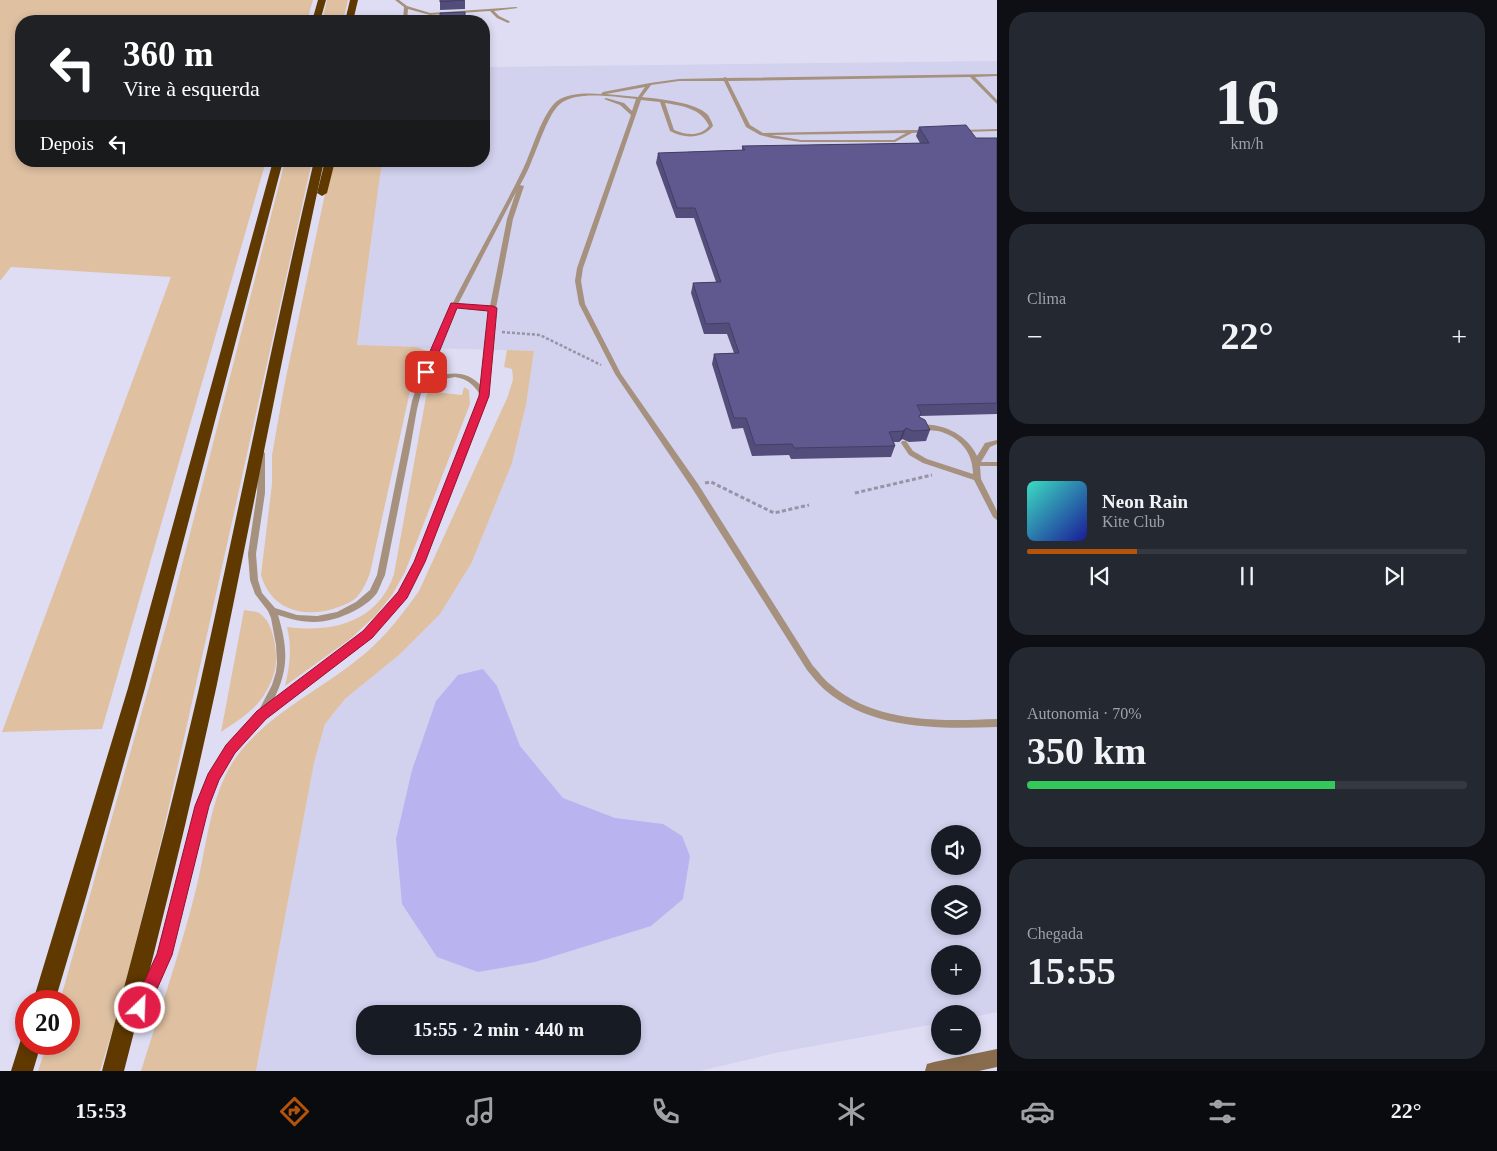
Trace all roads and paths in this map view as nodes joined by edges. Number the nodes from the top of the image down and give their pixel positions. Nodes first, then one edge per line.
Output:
1 (322, 0) edge
2 (354, 0) edge
3 (397, 0) edge
4 (406, 7) junction
5 (516, 8) dead end
6 (490, 9) junction
7 (430, 14) joint
8 (318, 15) edge
9 (350, 15) edge
10 (405, 15) edge
11 (508, 22) dead end
12 (997, 75) edge
13 (972, 76) junction
14 (725, 78) junction
15 (650, 84) junction
16 (589, 95) junction
17 (639, 98) junction
18 (662, 101) junction
19 (997, 103) edge
20 (633, 115) junction
21 (997, 130) edge
22 (912, 131) junction
23 (931, 131) edge
24 (959, 131) edge
25 (762, 134) junction
26 (276, 167) edge
27 (317, 167) edge
28 (329, 167) edge
29 (527, 168) junction
30 (454, 305) junction
31 (493, 308) junction
32 (283, 320) junction
33 (491, 331) junction
34 (618, 374) junction
35 (420, 388) junction
36 (484, 396) junction
37 (262, 423) junction
38 (920, 427) edge
39 (997, 442) edge
40 (904, 443) edge
41 (976, 464) junction
42 (997, 464) edge
43 (952, 471) junction
44 (976, 478) junction
45 (695, 486) junction
46 (855, 493) dead end
47 (809, 505) dead end
48 (997, 517) edge
49 (272, 610) junction
50 (261, 715) junction
51 (997, 722) edge
52 (47, 990) edge
53 (27, 1055) edge
54 (997, 1058) edge
55 (115, 1066) edge
56 (22, 1071) edge
57 (934, 1071) edge

1 - 8 highway
2 - 9 highway
3 - 4 lane
4 - 7 lane
4 - 10 lane
5 - 6 lane
6 - 7 lane
6 - 11 lane
12 - 13 lane
13 - 14 lane
13 - 19 lane
14 - 15 lane
14 - 25 lane
15 - 16 lane
15 - 17 lane
16 - 17 lane
16 - 20 lane
16 - 29 lane
17 - 18 lane
17 - 20 lane
18 - 18 lane
20 - 34 lane
21 - 24 lane
22 - 23 lane
22 - 25 lane
22 - 25 lane
26 - 52 highway
27 - 32 highway
28 - 32 highway
29 - 30 lane
29 - 31 lane
30 - 31 lane
30 - 35 lane
31 - 33 lane
32 - 37 highway
33 - 34 path
33 - 36 lane
34 - 45 lane
35 - 36 lane
35 - 49 lane
36 - 50 lane
37 - 49 lane
37 - 55 highway
38 - 41 lane
39 - 41 lane
40 - 43 lane
41 - 42 lane
41 - 44 lane
43 - 44 lane
43 - 46 path
44 - 48 lane
45 - 47 path
45 - 51 lane
49 - 50 lane
50 - 55 lane
53 - 56 highway
54 - 57 street

